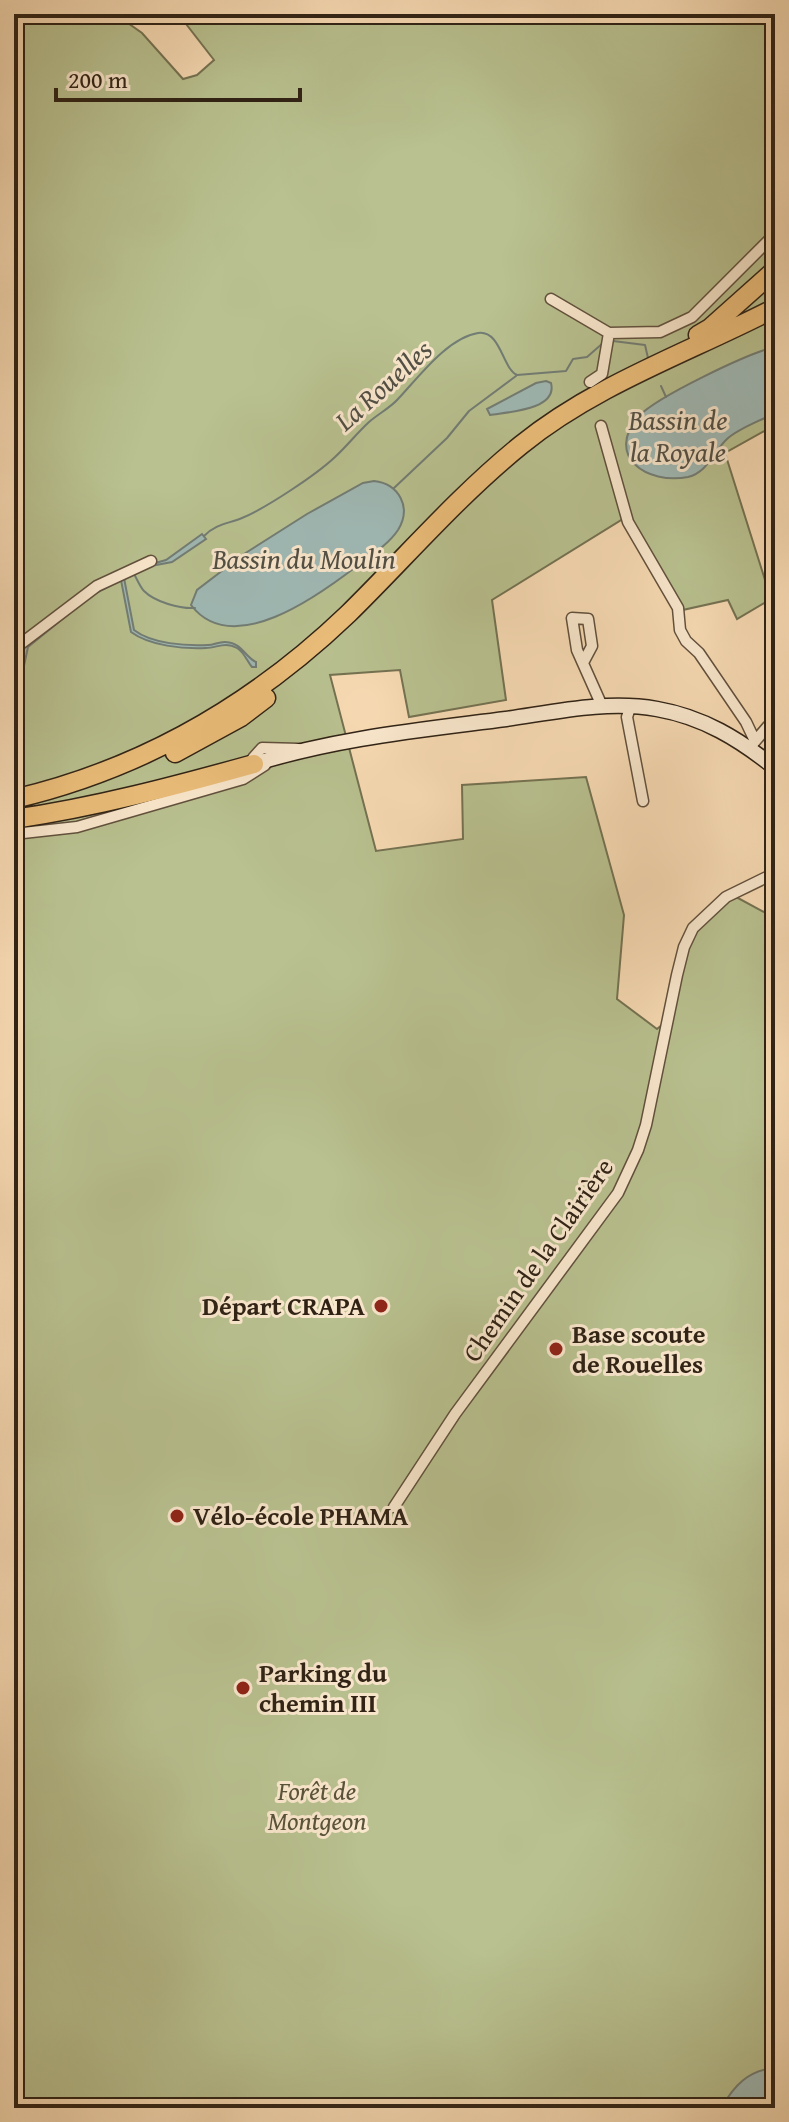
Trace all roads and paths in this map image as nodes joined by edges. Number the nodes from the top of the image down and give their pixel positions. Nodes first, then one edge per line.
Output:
1 (775, 234) edge
2 (775, 270) edge
3 (551, 299) dead end
4 (775, 308) edge
5 (775, 321) edge
6 (609, 333) junction
7 (590, 382) dead end
8 (621, 383) junction
9 (601, 426) dead end
10 (151, 561) dead end
11 (14, 649) edge
12 (584, 661) dead end
13 (631, 705) junction
14 (602, 706) junction
15 (775, 718) edge
16 (752, 744) junction
17 (301, 749) junction
18 (255, 768) junction
19 (775, 768) edge
20 (14, 799) edge
21 (643, 801) dead end
22 (14, 809) edge
23 (14, 819) edge
24 (14, 834) edge
25 (775, 873) edge
26 (394, 1507) dead end

1 - 6 street
2 - 8 highway
3 - 6 street
4 - 8 highway
5 - 22 highway
6 - 7 street
8 - 20 highway
9 - 16 street
10 - 11 street
12 - 14 street
13 - 14 street
13 - 16 street
13 - 21 street
14 - 17 street
15 - 16 street
16 - 19 street
17 - 18 street
17 - 18 street
18 - 23 highway
18 - 24 street
25 - 26 street, Chemin de la Clairière

